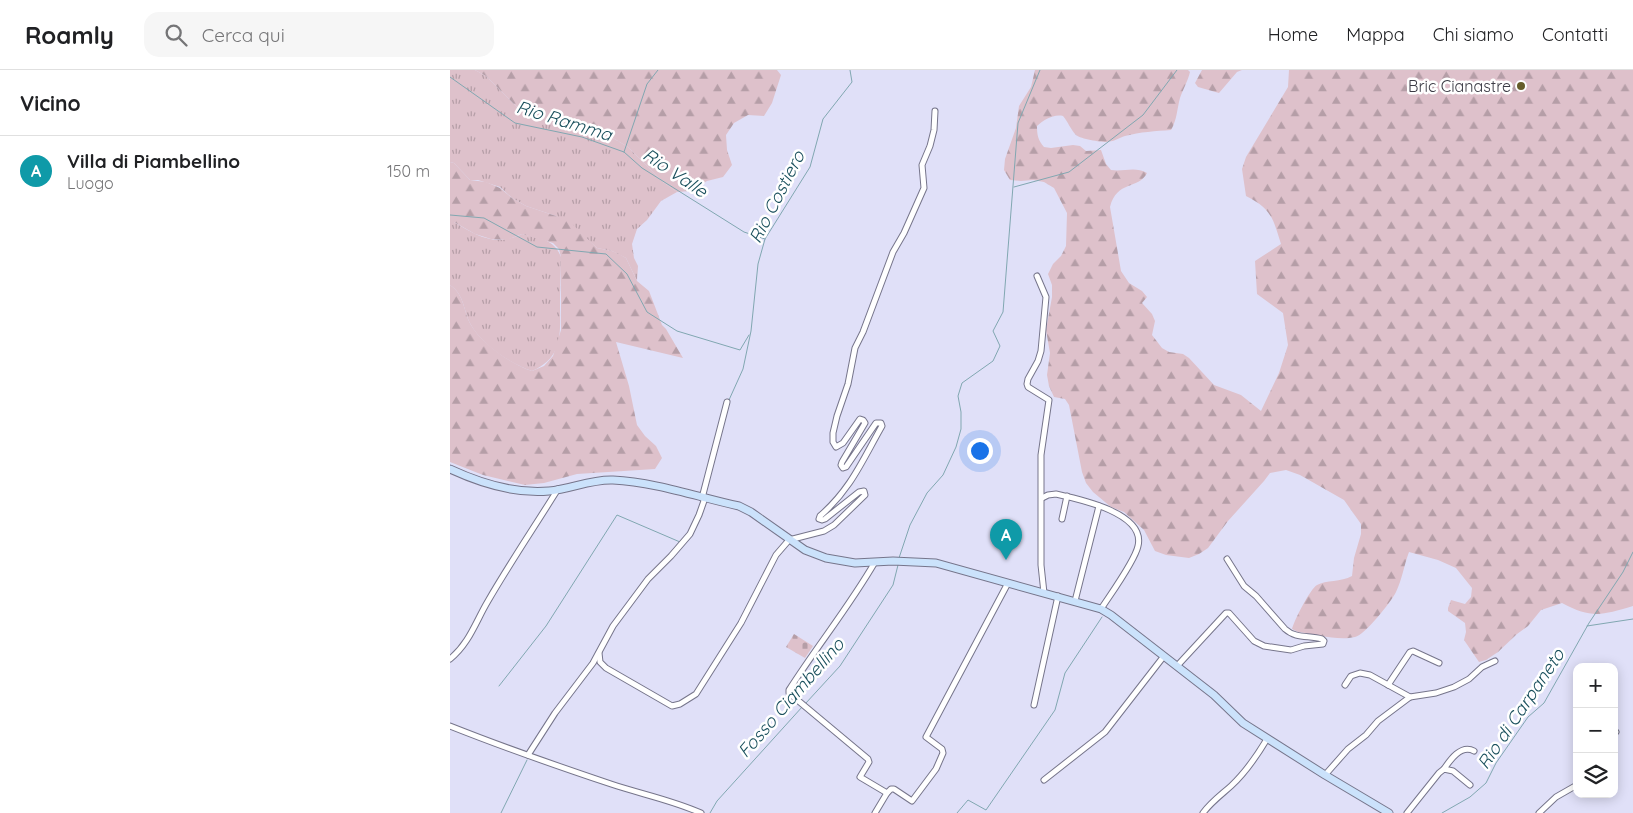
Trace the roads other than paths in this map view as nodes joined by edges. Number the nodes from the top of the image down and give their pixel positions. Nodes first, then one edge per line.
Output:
1 (935, 111) dead end
2 (1037, 276) dead end
3 (728, 402) dead end
4 (450, 469) edge
5 (558, 489) junction
6 (1067, 496) junction
7 (703, 498) junction
8 (1042, 498) junction
9 (1099, 506) junction
10 (1062, 518) dead end
11 (790, 540) junction
12 (1227, 559) dead end
13 (875, 562) junction
14 (1008, 583) junction
15 (1044, 593) junction
16 (1058, 596) junction
17 (1075, 600) junction
18 (1101, 609) junction
19 (598, 653) junction
20 (1164, 656) junction
21 (450, 659) edge
22 (1495, 661) dead end
23 (1439, 663) dead end
24 (1177, 666) junction
25 (1345, 685) dead end
26 (1388, 685) junction
27 (1410, 698) junction
28 (1034, 705) dead end
29 (450, 726) edge
30 (1267, 739) junction
31 (1474, 751) dead end
32 (528, 756) junction
33 (1444, 769) junction
34 (1325, 775) junction
35 (1044, 780) dead end
36 (1470, 785) dead end
37 (1573, 786) edge
38 (887, 793) junction
39 (702, 813) edge
40 (875, 813) edge
41 (1203, 813) edge
42 (1389, 813) edge
43 (1407, 813) edge
44 (1539, 813) edge

1 - 11 street
2 - 8 street
3 - 7 street
4 - 5 main road
5 - 7 main road
5 - 21 street
6 - 8 street
6 - 9 street
6 - 10 street
7 - 11 main road
7 - 19 street
8 - 15 street
9 - 17 street
9 - 18 street
11 - 13 main road
11 - 19 street
12 - 24 street
13 - 14 main road
13 - 38 street
14 - 15 main road
14 - 38 street
15 - 16 main road
16 - 17 main road
16 - 28 street
17 - 18 main road
18 - 20 main road
19 - 32 street
20 - 24 main road
20 - 35 street
22 - 27 street
23 - 26 street
24 - 30 main road
25 - 26 street
26 - 27 street
27 - 34 street
29 - 32 street
30 - 34 main road
30 - 41 street
31 - 33 street
32 - 39 street
33 - 36 street
33 - 43 street
34 - 42 main road
37 - 44 street
38 - 40 street

